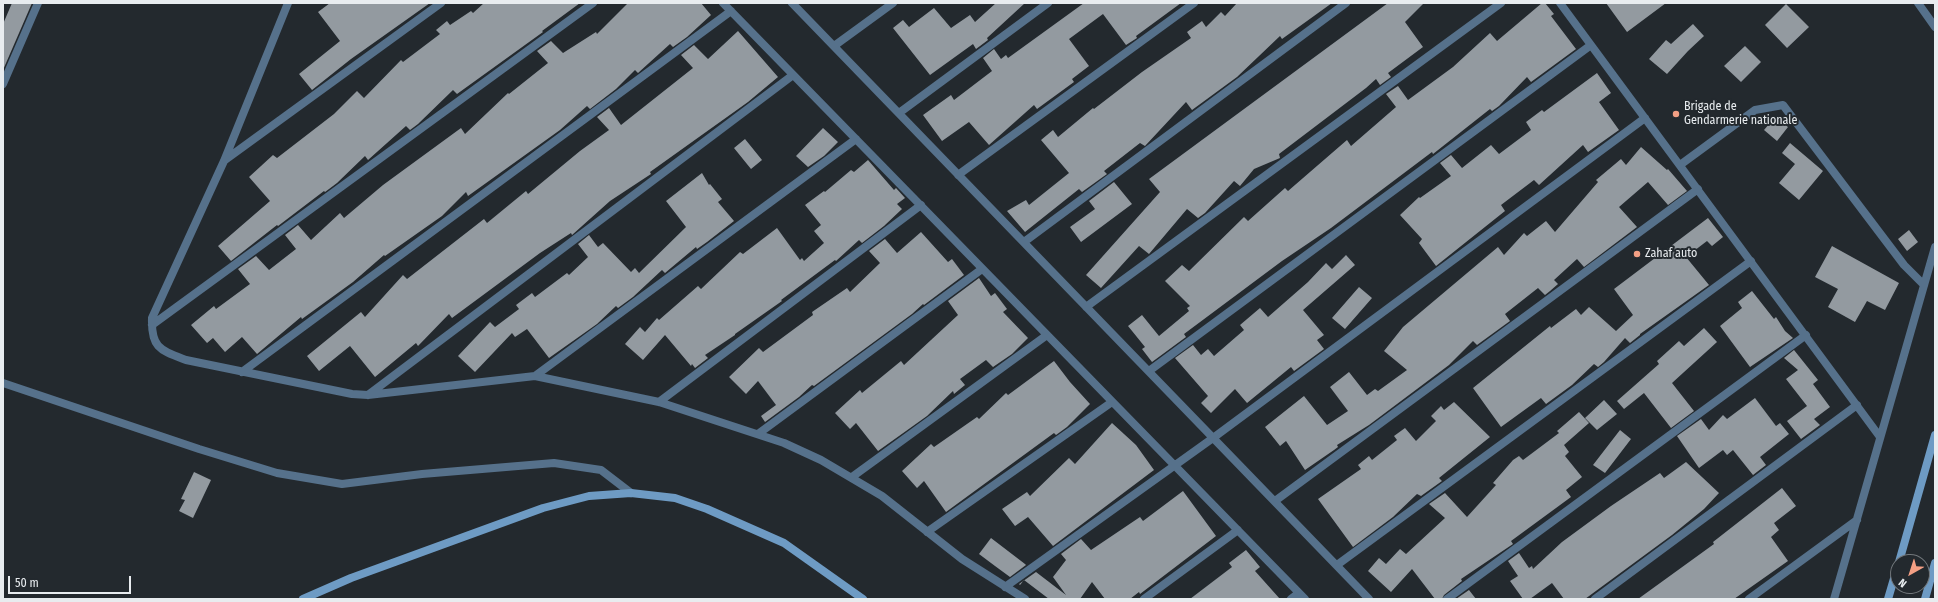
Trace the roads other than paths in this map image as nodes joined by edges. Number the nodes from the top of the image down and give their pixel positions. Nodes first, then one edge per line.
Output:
1 (38, 3) edge
2 (288, 3) edge
3 (441, 3) edge
4 (593, 3) edge
5 (723, 3) edge
6 (792, 3) edge
7 (893, 3) edge
8 (1048, 3) edge
9 (1194, 3) edge
10 (1346, 3) edge
11 (1501, 3) edge
12 (1560, 3) edge
13 (1918, 3) edge
14 (731, 11) junction
15 (1935, 26) edge
16 (1591, 44) junction
17 (834, 46) junction
18 (793, 75) junction
19 (3, 84) edge
20 (899, 113) junction
21 (1645, 118) junction
22 (856, 139) junction
23 (224, 161) junction
24 (1680, 165) junction
25 (958, 175) junction
26 (1698, 189) junction
27 (921, 205) junction
28 (1024, 242) junction
29 (1935, 247) edge
30 (1751, 262) junction
31 (982, 269) junction
32 (1924, 285) junction
33 (1086, 306) junction
34 (152, 325) junction
35 (1047, 335) junction
36 (1806, 335) junction
37 (1149, 371) junction
38 (242, 372) junction
39 (535, 376) junction
40 (3, 383) edge
41 (368, 395) junction
42 (659, 402) junction
43 (1112, 402) junction
44 (1857, 405) junction
45 (758, 434) junction
46 (1935, 435) edge
47 (1880, 437) junction
48 (1213, 438) junction
49 (1174, 466) junction
50 (852, 477) junction
51 (631, 493) junction
52 (1275, 502) junction
53 (1857, 520) junction
54 (1238, 530) junction
55 (927, 532) junction
56 (1901, 554) edge
57 (1935, 563) edge
58 (1337, 565) junction
59 (1005, 587) junction
60 (1302, 596) edge
61 (303, 599) edge
62 (863, 599) edge
63 (1025, 599) edge
64 (1144, 599) edge
65 (1291, 599) edge
66 (1369, 599) edge
67 (1447, 599) edge
68 (1595, 599) edge
69 (1748, 599) edge
70 (1834, 599) edge
71 (1925, 599) edge

1 - 19 street
2 - 23 street
3 - 23 street
4 - 34 street
5 - 14 street
6 - 17 street
7 - 17 street
8 - 20 street
9 - 25 street
10 - 28 street
11 - 33 street
12 - 16 street
13 - 15 street
14 - 18 street
14 - 38 street
16 - 21 street
16 - 37 street
17 - 20 street
18 - 22 street
18 - 41 street
20 - 25 street
21 - 24 street
21 - 48 street
22 - 27 street
22 - 39 street
23 - 34 street
24 - 26 street
24 - 32 street
25 - 28 street
26 - 30 street
26 - 52 street
27 - 31 street
27 - 42 street
28 - 33 street
29 - 32 street
30 - 36 street
30 - 58 street
31 - 35 street
31 - 45 street
32 - 47 street
33 - 37 street
34 - 38 street
35 - 43 street
35 - 50 street
36 - 44 street
36 - 67 street
37 - 48 street
38 - 41 street
39 - 41 street
39 - 42 street
40 - 51 street
42 - 45 street
43 - 49 street
43 - 55 street
44 - 47 street
44 - 68 street
45 - 50 street
46 - 56 main road
47 - 53 street
48 - 49 street
48 - 52 street
49 - 54 street
49 - 59 street
50 - 55 street
51 - 61 main road
51 - 62 main road
52 - 58 street
53 - 69 street
53 - 70 street
54 - 60 street
54 - 64 street
55 - 59 street
57 - 71 main road
58 - 66 street
59 - 63 street
60 - 65 street

